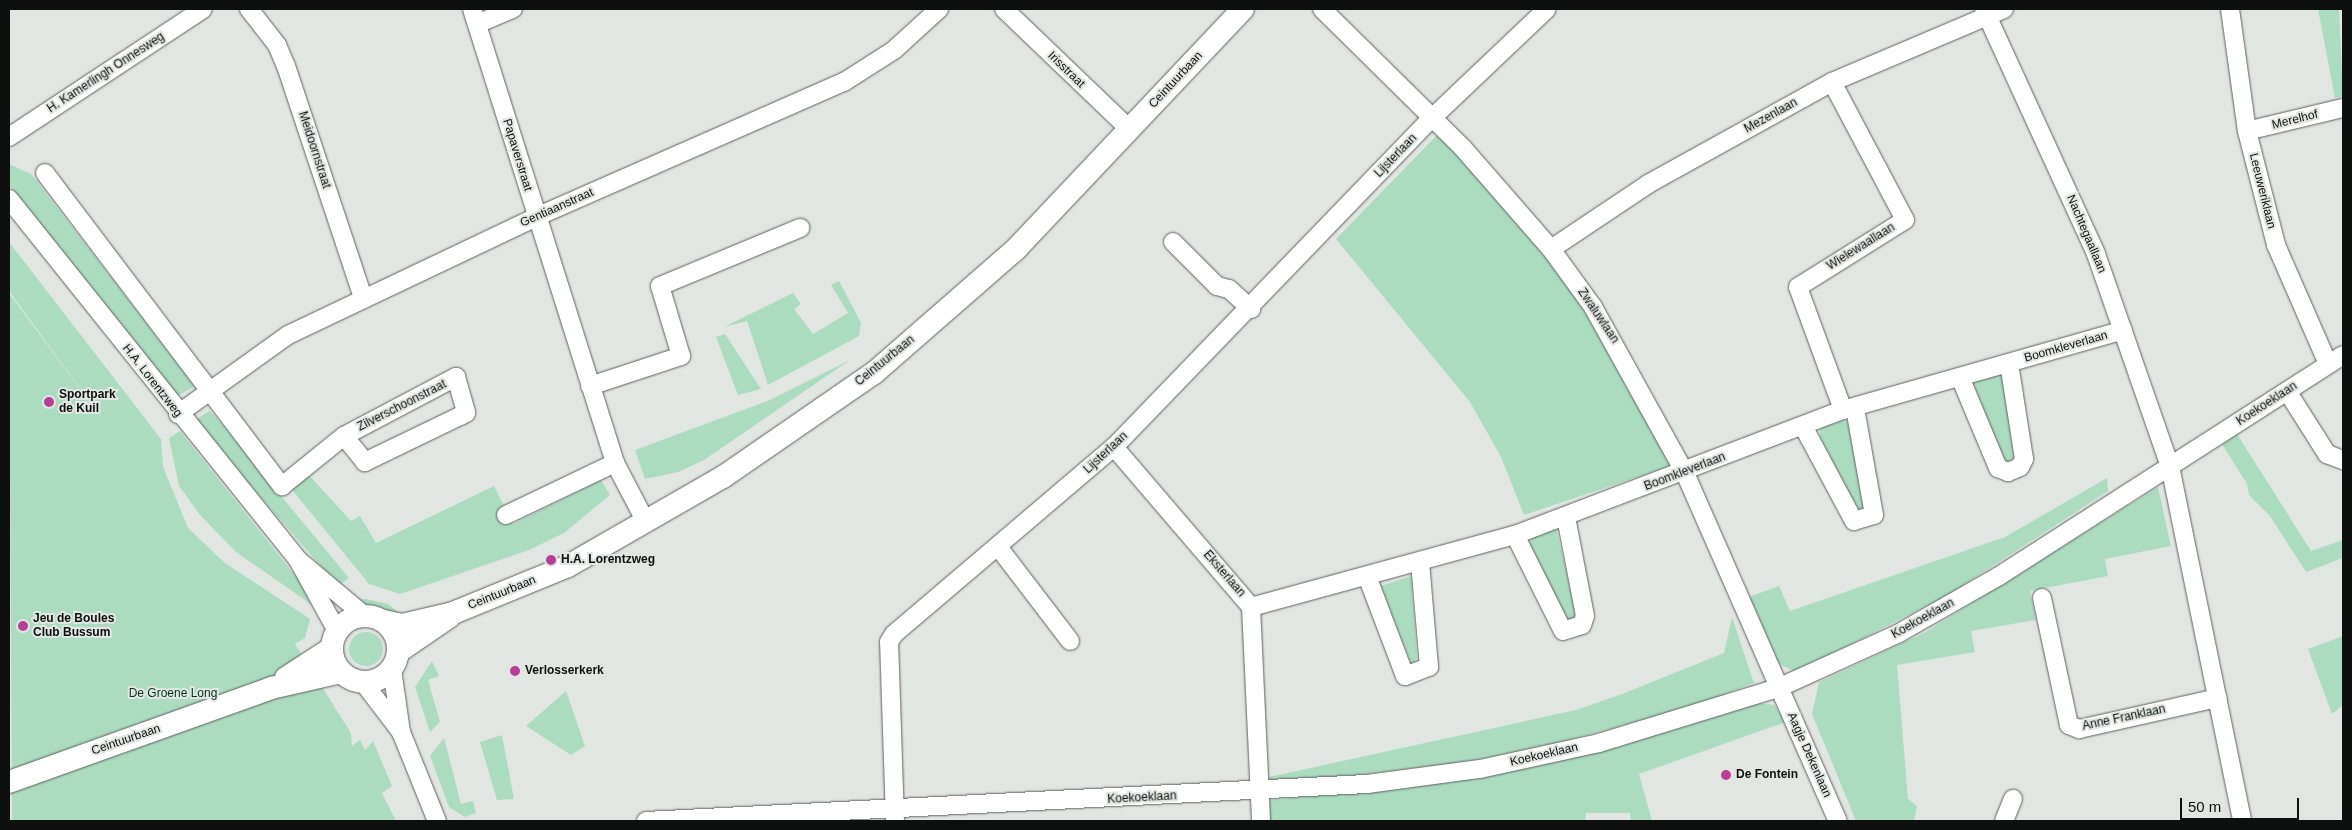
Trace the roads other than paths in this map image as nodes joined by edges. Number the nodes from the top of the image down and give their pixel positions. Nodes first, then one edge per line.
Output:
1 (203, 9) edge
2 (249, 9) edge
3 (513, 9) edge
4 (938, 9) edge
5 (1004, 9) edge
6 (1243, 9) edge
7 (1322, 9) edge
8 (1547, 9) edge
9 (2230, 9) edge
10 (1992, 10) edge
11 (475, 16) edge
12 (1832, 82) junction
13 (2343, 108) edge
14 (1432, 118) junction
15 (1130, 130) junction
16 (2248, 131) junction
17 (9, 137) edge
18 (45, 173) dead end
19 (9, 199) edge
20 (536, 217) junction
21 (800, 228) dead end
22 (1173, 242) dead end
23 (1551, 248) junction
24 (363, 298) junction
25 (1251, 309) junction
26 (2123, 330) junction
27 (2343, 355) edge
28 (2009, 364) junction
29 (2328, 364) junction
30 (1960, 378) junction
31 (590, 386) junction
32 (209, 388) junction
33 (2287, 391) junction
34 (1849, 409) junction
35 (178, 414) junction
36 (1803, 426) junction
37 (344, 436) junction
38 (1114, 447) junction
39 (2343, 460) edge
40 (615, 463) junction
41 (2170, 466) junction
42 (1685, 473) junction
43 (506, 515) dead end
44 (1566, 517) junction
45 (646, 522) junction
46 (1515, 535) junction
47 (998, 548) junction
48 (298, 560) junction
49 (1420, 561) junction
50 (1367, 576) junction
51 (2042, 598) dead end
52 (1251, 606) junction
53 (453, 613) junction
54 (374, 619) junction
55 (335, 640) junction
56 (1070, 641) dead end
57 (395, 661) junction
58 (341, 672) junction
59 (363, 682) junction
60 (270, 688) junction
61 (1778, 688) junction
62 (2218, 698) junction
63 (401, 732) junction
64 (9, 782) edge
65 (1260, 792) junction
66 (2013, 799) dead end
67 (895, 815) edge
68 (438, 821) edge
69 (646, 821) edge
70 (667, 821) edge
71 (1261, 821) edge
72 (1838, 821) edge
73 (2004, 821) edge
74 (2242, 821) edge

1 - 17 street, H. Kamerlingh Onnesweg
2 - 24 street, Meidoornstraat
3 - 11 street
4 - 20 street, Gentiaanstraat
5 - 15 street, Irisstraat
6 - 15 main road, Ceintuurbaan
7 - 14 street, Zwaluwlaan
8 - 14 street, Lijsterlaan
9 - 16 street, Leeuweriklaan
10 - 12 street, Mezenlaan
10 - 26 street, Nachtegaallaan
11 - 20 street, Papaverstraat
12 - 23 street, Mezenlaan
12 - 34 street, Wielewaallaan
13 - 16 street, Merelhof
14 - 23 street, Zwaluwlaan
14 - 25 street, Lijsterlaan
15 - 45 main road, Ceintuurbaan
16 - 29 street, Leeuweriklaan
18 - 32 street
19 - 35 street, H.A. Lorentzweg
20 - 24 street, Gentiaanstraat
20 - 31 street, Papaverstraat
21 - 31 street
22 - 25 street
23 - 42 street, Zwaluwlaan
24 - 32 street, Gentiaanstraat
25 - 38 street, Lijsterlaan
26 - 28 street, Boomkleverlaan
26 - 41 street, Nachtegaallaan
27 - 29 street, Koekoeklaan
28 - 30 street, Boomkleverlaan
28 - 30 street, Boomkleverlaan
29 - 33 street, Koekoeklaan
30 - 34 street, Boomkleverlaan
31 - 40 street, Papaverstraat
32 - 35 street, Gentiaanstraat
32 - 37 street, Zilverschoonstraat
33 - 39 street
33 - 41 street, Koekoeklaan
34 - 36 street, Boomkleverlaan
34 - 36 street
35 - 48 street, H.A. Lorentzweg
36 - 42 street, Boomkleverlaan
37 - 37 street, Zilverschoonstraat
38 - 47 street, Lijsterlaan
38 - 52 street, Eksterlaan
40 - 43 street
40 - 45 street, Papaverstraat
41 - 61 street, Koekoeklaan
41 - 62 street
42 - 44 street, Boomkleverlaan
42 - 61 street, Zwaluwlaan
44 - 46 street, Boomkleverlaan
44 - 46 street
45 - 53 main road, Ceintuurbaan
46 - 49 street, Boomkleverlaan
47 - 56 street
47 - 67 street, Lijsterlaan
48 - 54 street, H.A. Lorentzweg
48 - 55 street, H.A. Lorentzweg
49 - 50 street, Boomkleverlaan
49 - 50 street
50 - 52 street, Boomkleverlaan
51 - 62 street, Anne Franklaan
52 - 65 street, Eksterlaan
53 - 54 main road, Ceintuurbaan
53 - 57 main road, Ceintuurbaan
54 - 55 main road
54 - 57 main road
55 - 58 main road
55 - 60 main road, Ceintuurbaan
57 - 59 main road
57 - 63 street
58 - 59 main road
58 - 60 main road, Ceintuurbaan
59 - 63 street
60 - 64 main road, Ceintuurbaan
61 - 65 street, Koekoeklaan
61 - 72 street, Aagje Dekenlaan
62 - 74 street
63 - 68 street
65 - 67 street, Koekoeklaan
65 - 71 street, Eksterlaan
66 - 73 street
67 - 70 street, Koekoeklaan
69 - 70 street, Koekoeklaan

